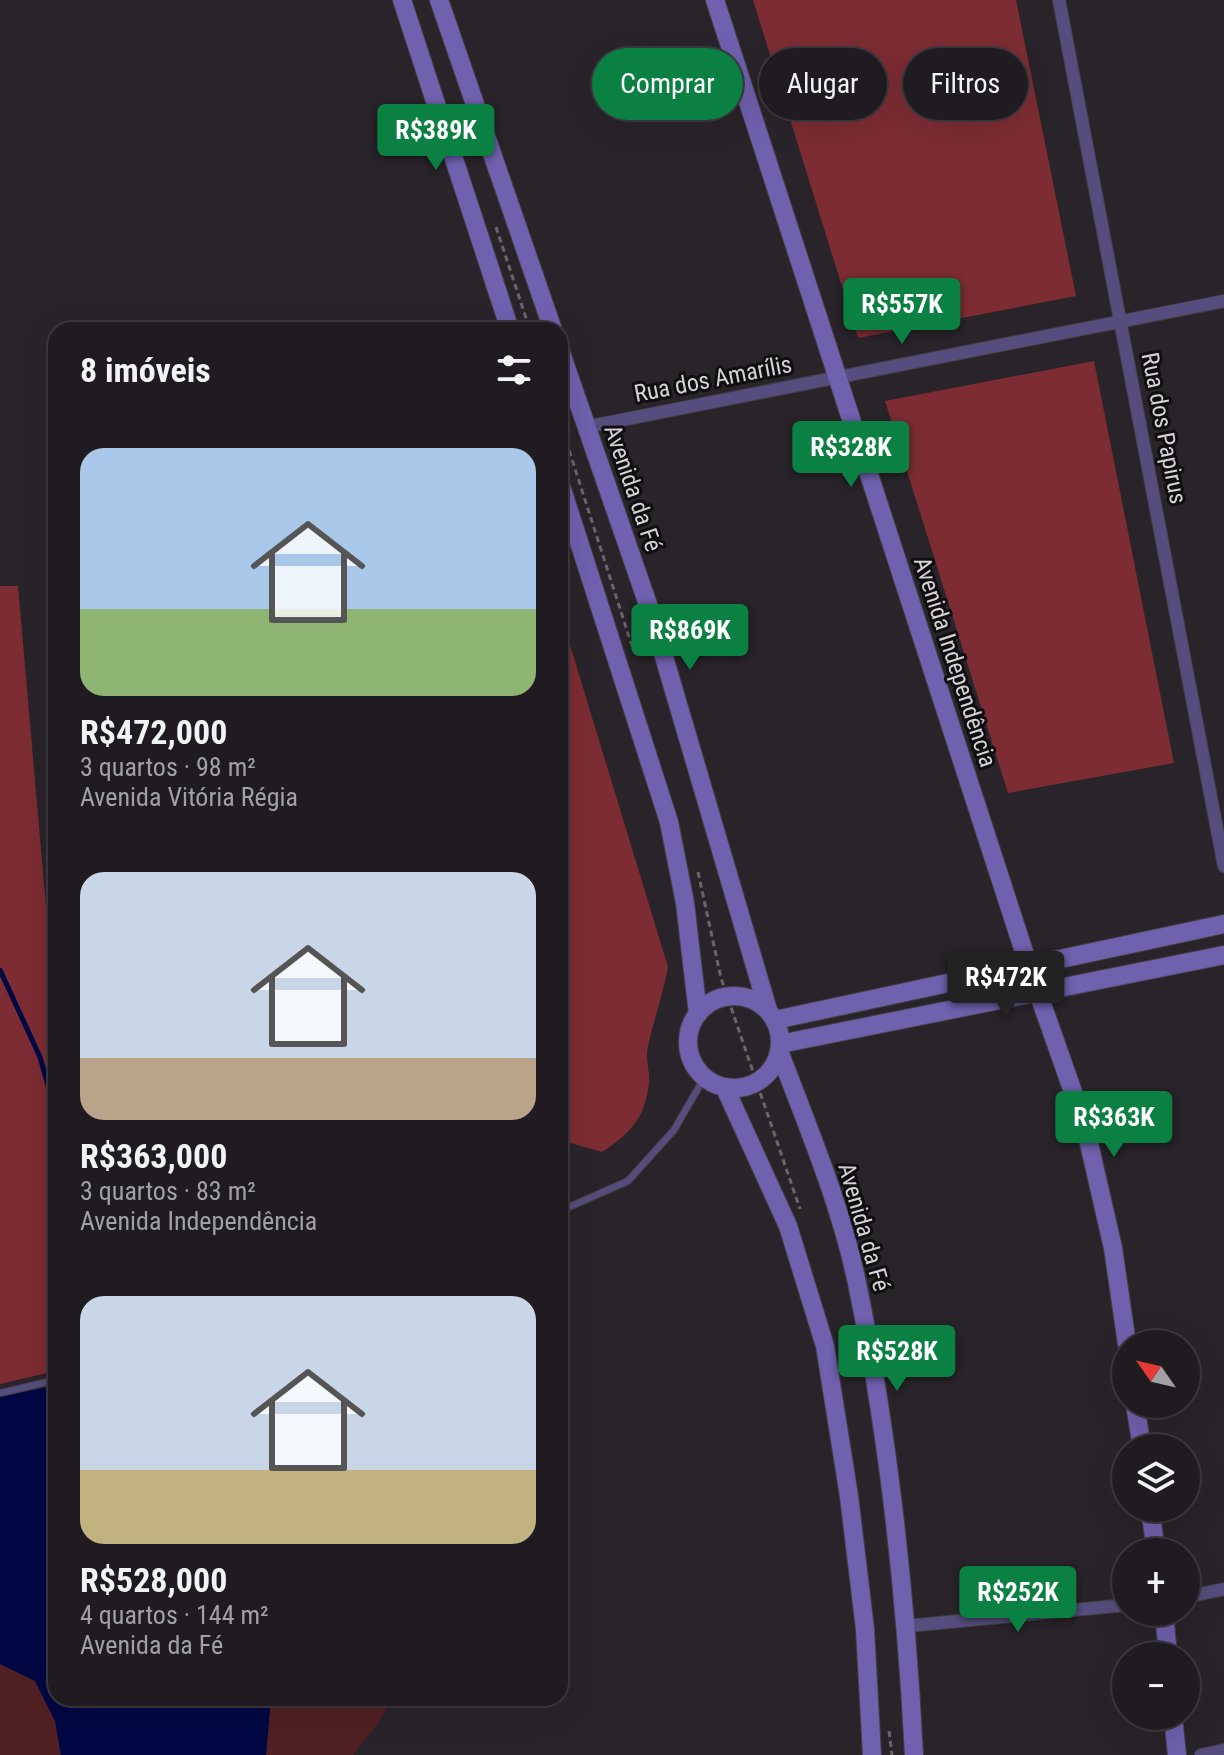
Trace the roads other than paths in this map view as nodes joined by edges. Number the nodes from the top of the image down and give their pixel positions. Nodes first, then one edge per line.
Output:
1 (402, 0) edge
2 (439, 0) edge
3 (715, 0) edge
4 (1059, 0) edge
5 (1224, 301) edge
6 (1122, 321) junction
7 (507, 322) edge
8 (550, 322) edge
9 (568, 374) edge
10 (837, 377) junction
11 (586, 427) junction
12 (568, 508) edge
13 (1224, 866) edge
14 (1224, 924) edge
15 (1224, 955) edge
16 (1028, 964) junction
17 (1038, 990) junction
18 (698, 1014) junction
19 (771, 1015) junction
20 (780, 1048) junction
21 (704, 1078) junction
22 (725, 1088) junction
23 (568, 1207) edge
24 (1125, 1330) edge
25 (48, 1382) edge
26 (0, 1393) edge
27 (1224, 1589) edge
28 (1200, 1594) edge
29 (1112, 1606) edge
30 (907, 1626) junction
31 (1174, 1730) edge
32 (1224, 1750) edge
33 (872, 1755) edge
34 (914, 1755) edge
35 (1177, 1755) edge
36 (1201, 1755) edge

1 - 7 main road
2 - 8 main road
3 - 10 main road, Avenida Independência
4 - 6 street, Rua dos Papirus
5 - 6 street, Rua dos Amarílis
6 - 10 street, Rua dos Amarílis
6 - 13 street, Rua dos Papirus
9 - 11 main road, Avenida da Fé
10 - 11 street, Rua dos Amarílis
10 - 16 main road, Avenida Independência
11 - 19 main road, Avenida da Fé
12 - 18 main road
14 - 16 main road
15 - 17 main road
16 - 17 main road, Avenida Independência
16 - 19 main road
17 - 20 main road
17 - 24 main road, Avenida Independência
18 - 19 main road
18 - 21 main road
19 - 20 main road, Avenida da Fé
20 - 22 main road
20 - 30 main road, Avenida da Fé
21 - 22 main road
21 - 23 lane
22 - 33 main road
25 - 26 lane
27 - 28 street
29 - 30 street
30 - 34 main road, Avenida da Fé
31 - 35 main road
32 - 36 street

